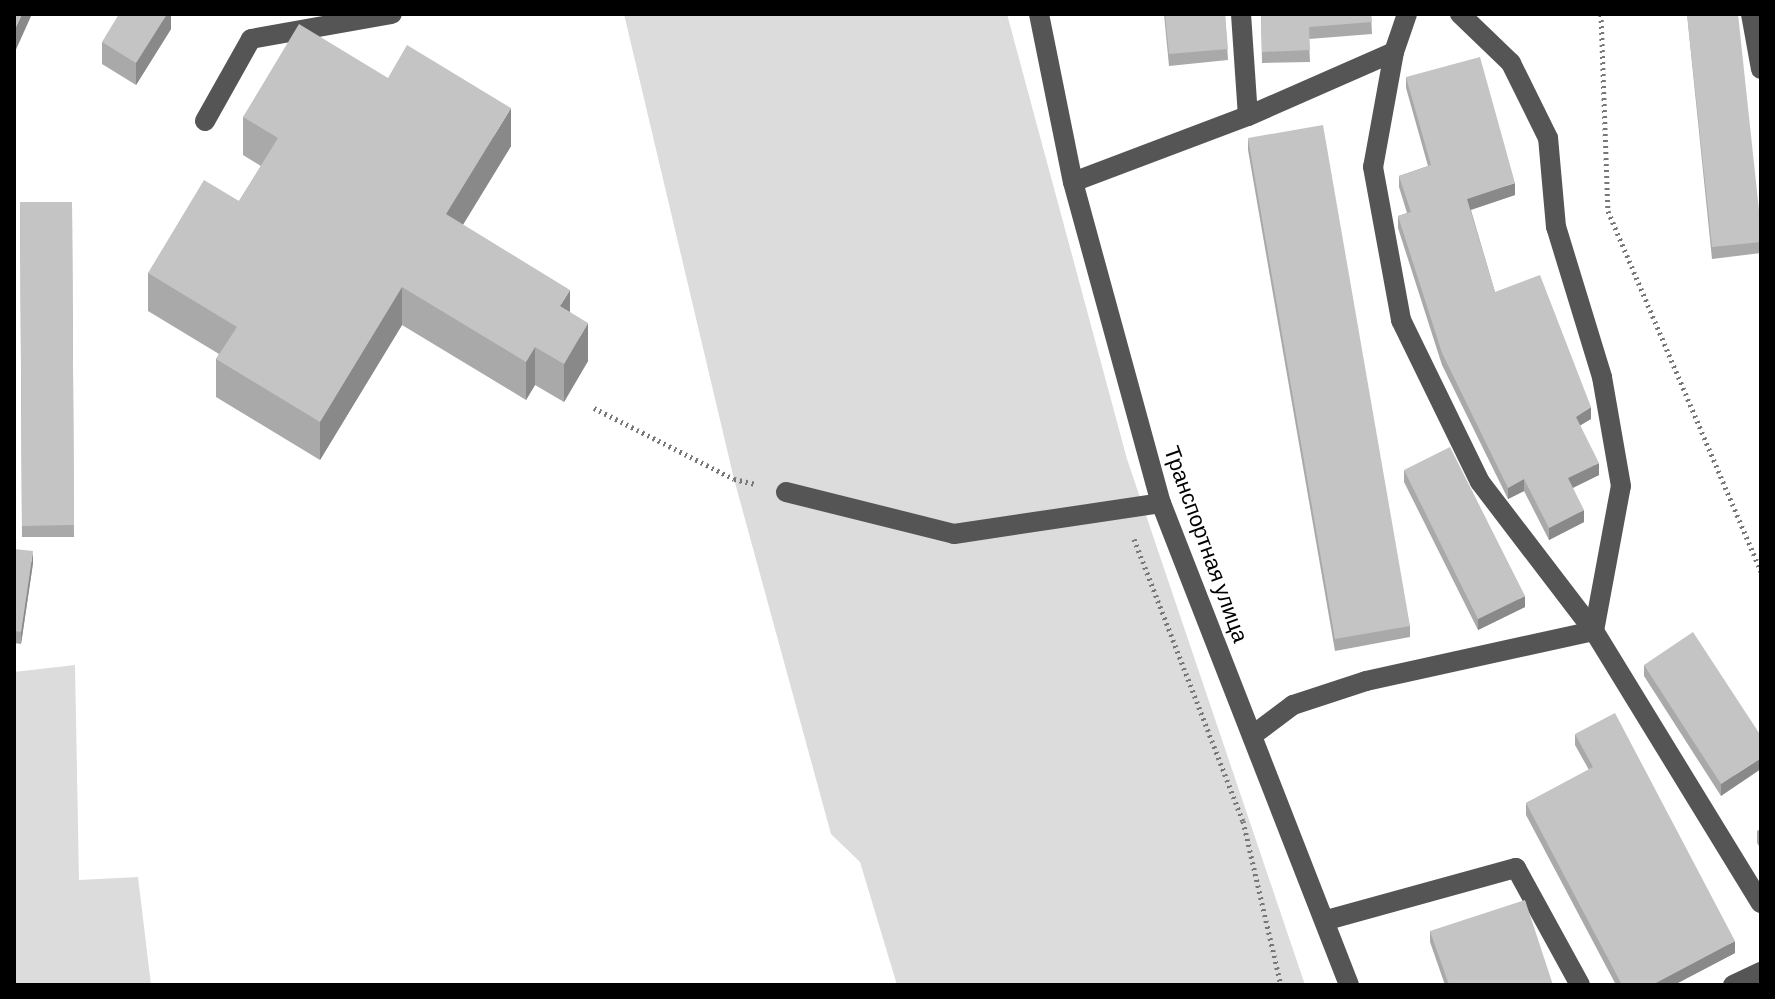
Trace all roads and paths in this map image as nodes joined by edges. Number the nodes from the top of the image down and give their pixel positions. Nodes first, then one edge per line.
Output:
1 (392, 14) edge
2 (1039, 14) edge
3 (1241, 14) edge
4 (1407, 14) edge
5 (1460, 14) edge
6 (1601, 14) edge
7 (1751, 14) edge
8 (1394, 52) junction
9 (1761, 69) edge
10 (1248, 116) junction
11 (205, 121) dead end
12 (1073, 182) junction
13 (594, 408) dead end
14 (786, 492) joint
15 (1161, 503) junction
16 (1122, 509) junction
17 (1761, 572) edge
18 (1594, 631) junction
19 (1253, 735) junction
20 (1761, 903) edge
21 (1327, 920) junction
22 (1761, 972) edge
23 (1281, 985) edge
24 (1349, 985) edge
25 (1580, 985) edge
26 (1733, 985) edge

1 - 11 street
2 - 12 street, Транспортная улица
3 - 10 street
4 - 8 street
5 - 18 street
6 - 17 path
7 - 9 street
8 - 10 street
8 - 18 street
10 - 12 street
12 - 15 street, Транспортная улица
13 - 14 path
14 - 16 street
15 - 16 street
15 - 19 street, Транспортная улица
16 - 23 path
18 - 19 street
18 - 20 street
19 - 21 street, Транспортная улица
21 - 24 street, Транспортная улица
21 - 25 street
22 - 26 street

